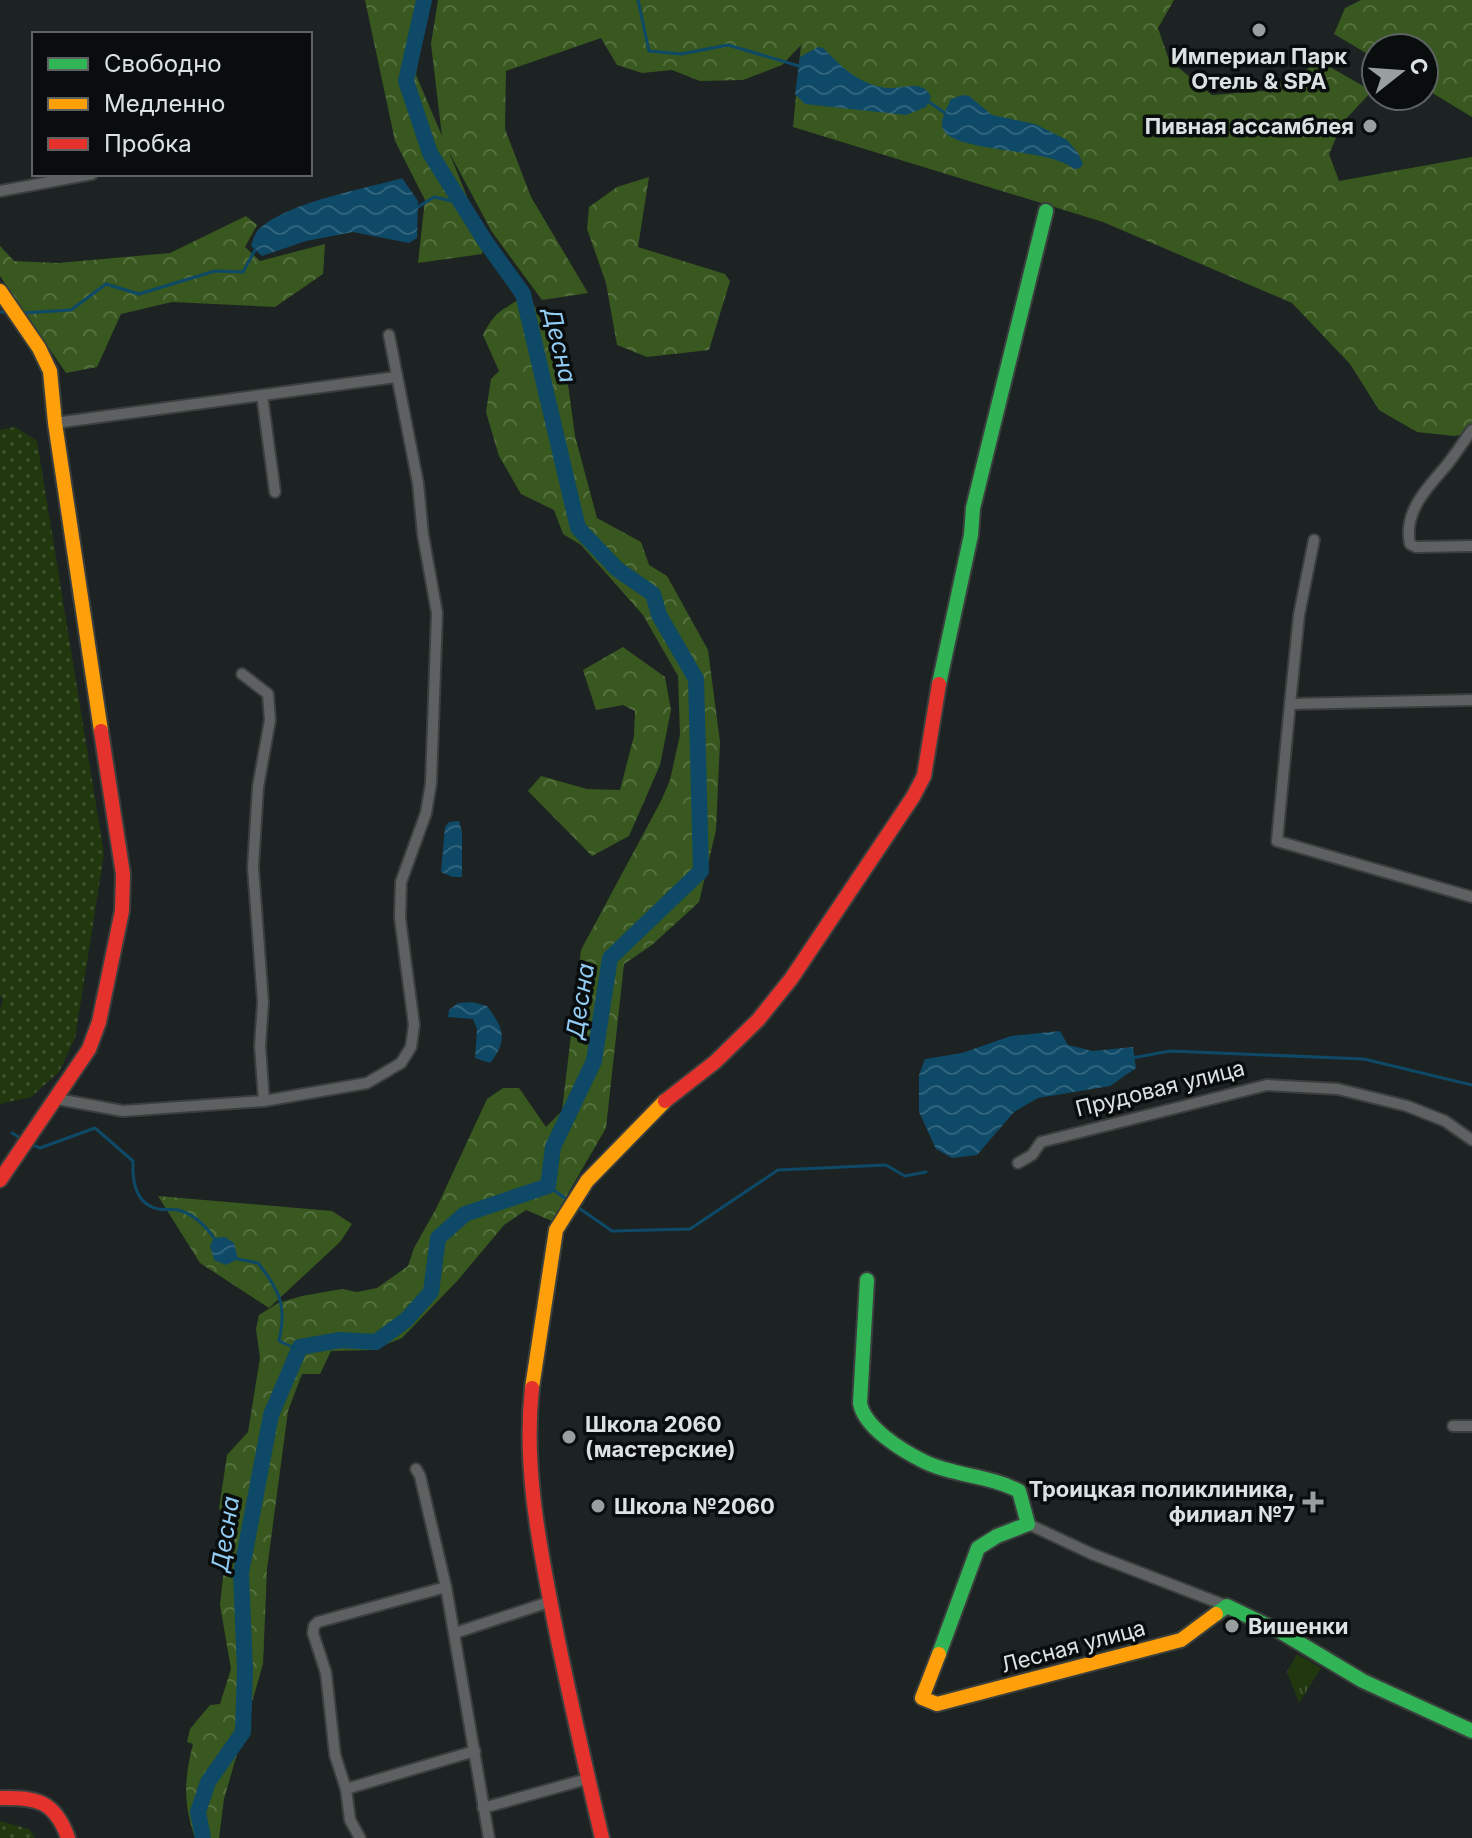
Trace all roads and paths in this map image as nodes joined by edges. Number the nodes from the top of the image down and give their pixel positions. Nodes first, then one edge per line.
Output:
1 (81, 176) edge
2 (0, 191) edge
3 (1046, 211) dead end
4 (0, 291) edge
5 (389, 335) dead end
6 (396, 377) junction
7 (262, 395) junction
8 (55, 423) junction
9 (1472, 430) edge
10 (275, 492) dead end
11 (1314, 540) dead end
12 (1472, 546) edge
13 (242, 674) dead end
14 (1472, 700) edge
15 (1290, 704) junction
16 (1472, 897) edge
17 (57, 1099) junction
18 (264, 1101) junction
19 (1472, 1140) edge
20 (1018, 1163) dead end
21 (0, 1180) edge
22 (867, 1280) dead end
23 (1453, 1426) dead end
24 (1472, 1426) edge
25 (416, 1469) dead end
26 (1028, 1524) junction
27 (446, 1587) junction
28 (552, 1601) junction
29 (1227, 1606) junction
30 (455, 1633) junction
31 (1472, 1731) edge
32 (475, 1751) junction
33 (587, 1779) junction
34 (346, 1789) junction
35 (0, 1798) edge
36 (483, 1808) junction
37 (68, 1838) edge
38 (360, 1838) edge
39 (489, 1838) edge
40 (602, 1838) edge

1 - 2 street
3 - 28 street
4 - 8 street
5 - 6 street
6 - 7 street
6 - 18 street
7 - 8 street
7 - 10 street
8 - 17 street
9 - 12 street
11 - 15 street
13 - 18 street
14 - 15 street
15 - 16 street
17 - 18 street
17 - 21 street
19 - 20 street, Прудовая улица
22 - 26 street
23 - 24 street
25 - 27 street
26 - 29 street
26 - 29 street, Лесная улица
27 - 30 street
27 - 34 street
28 - 30 street
28 - 33 street
29 - 31 street
30 - 32 street
32 - 34 street
32 - 36 street
33 - 36 street
33 - 40 street
34 - 38 street
35 - 37 street
36 - 39 street

